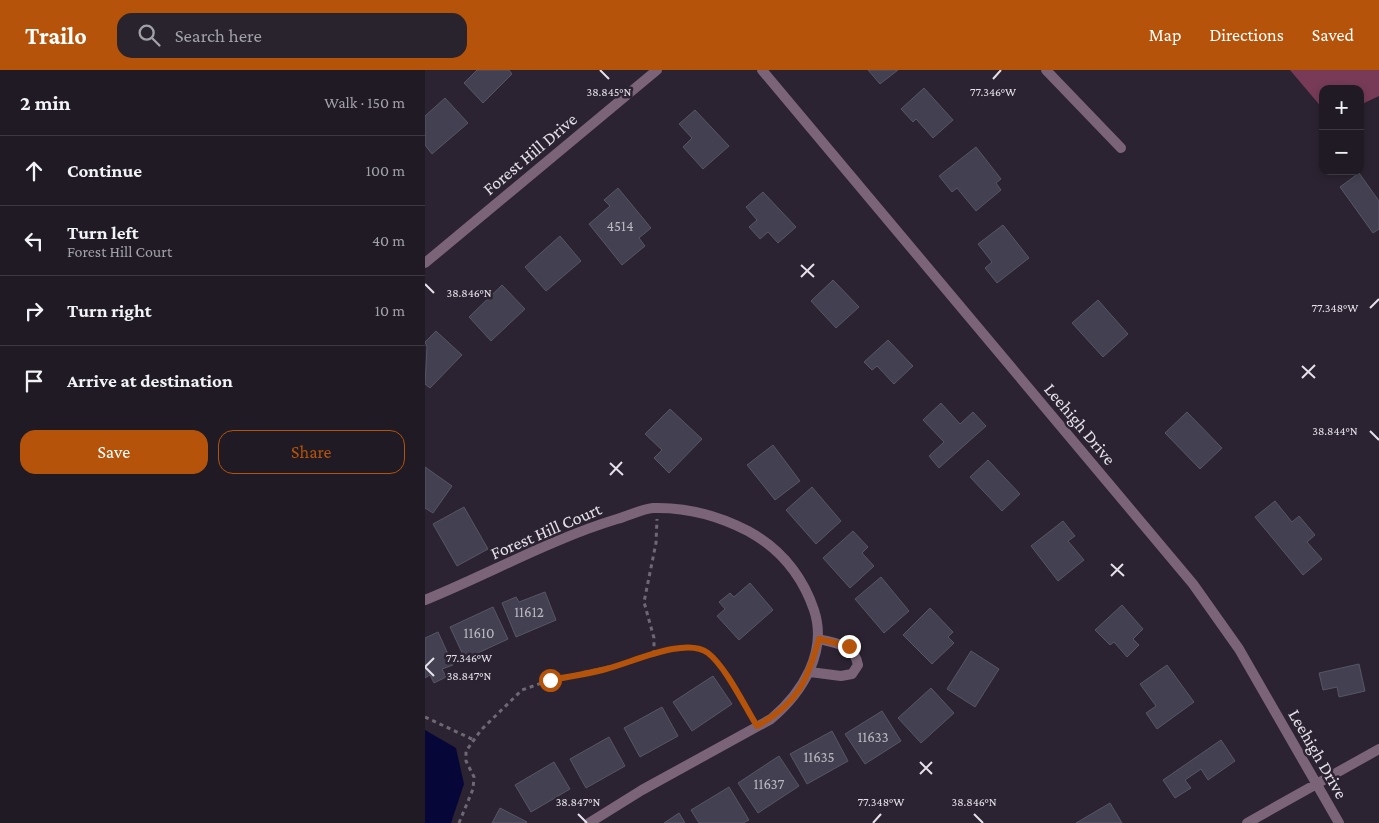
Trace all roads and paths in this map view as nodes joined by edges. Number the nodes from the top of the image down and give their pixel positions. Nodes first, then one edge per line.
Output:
1 (657, 70) edge
2 (762, 70) edge
3 (1046, 70) edge
4 (1121, 148) dead end
5 (425, 263) edge
6 (657, 509) junction
7 (425, 600) edge
8 (819, 639) junction
9 (654, 653) junction
10 (810, 672) junction
11 (425, 717) edge
12 (757, 726) junction
13 (474, 740) junction
14 (1379, 749) edge
15 (1317, 784) junction
16 (459, 823) edge
17 (589, 823) edge
18 (1247, 823) edge
19 (1339, 823) edge

1 - 5 street, Forest Hill Drive
2 - 15 street, Leehigh Drive
3 - 4 street
6 - 7 street, Forest Hill Court
6 - 8 street, Forest Hill Court
6 - 9 path
8 - 10 street, Forest Hill Court
8 - 10 street
9 - 12 path
9 - 13 path
10 - 12 street, Forest Hill Court
11 - 13 path
12 - 17 street, Forest Hill Court
13 - 16 path
14 - 15 street
15 - 18 street
15 - 19 street, Leehigh Drive

